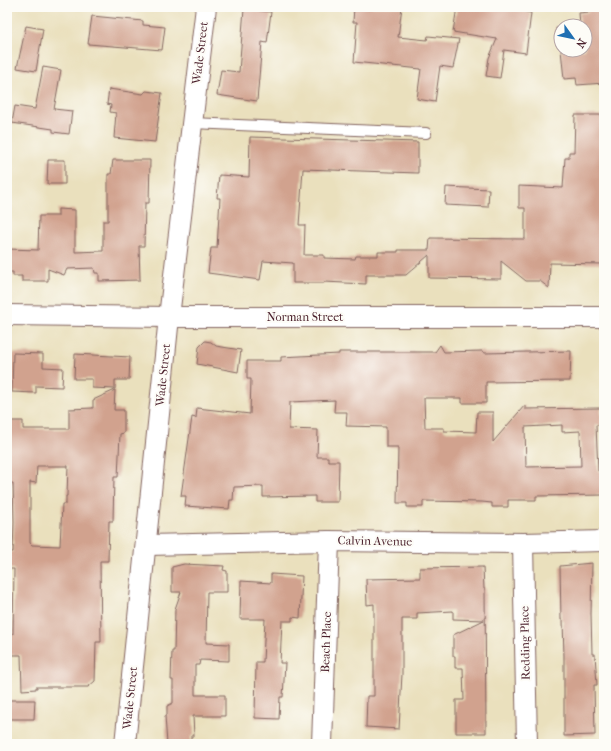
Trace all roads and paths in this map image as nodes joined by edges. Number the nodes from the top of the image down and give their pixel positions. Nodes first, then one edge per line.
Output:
1 (206, 7) edge
2 (192, 123) junction
3 (426, 133) dead end
4 (7, 314) edge
5 (169, 317) junction
6 (604, 317) edge
7 (329, 541) junction
8 (604, 541) edge
9 (523, 543) junction
10 (147, 545) junction
11 (125, 744) edge
12 (322, 744) edge
13 (527, 744) edge

1 - 2 street, Wade Street
2 - 3 lane
2 - 5 street, Wade Street
4 - 5 street, Norman Street
5 - 6 street, Norman Street
5 - 10 street, Wade Street
7 - 9 street, Calvin Avenue
7 - 10 street, Calvin Avenue
7 - 12 street, Beach Place
8 - 9 street, Calvin Avenue
9 - 13 street, Redding Place
10 - 11 street, Wade Street

